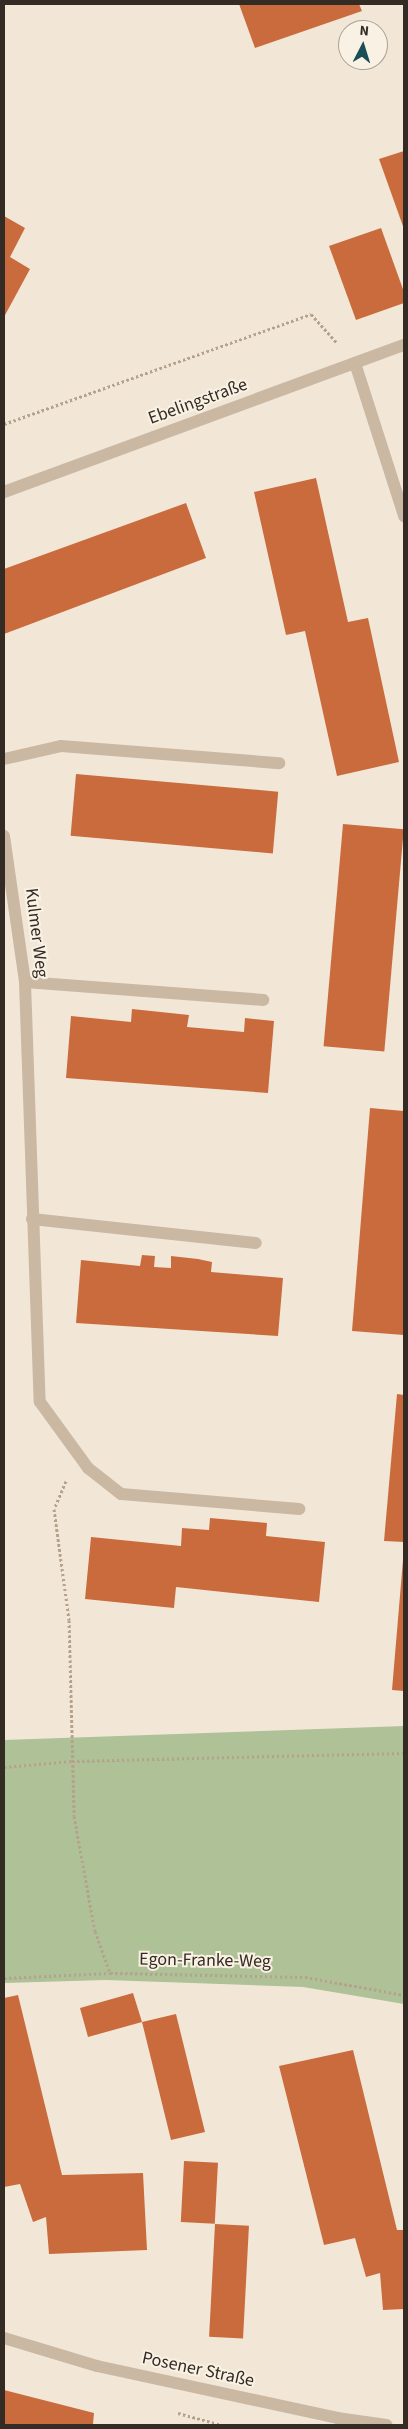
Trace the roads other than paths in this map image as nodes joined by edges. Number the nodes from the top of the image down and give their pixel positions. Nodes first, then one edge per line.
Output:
1 (404, 345) edge
2 (355, 363) junction
3 (4, 492) edge
4 (404, 516) edge
5 (4, 759) edge
6 (279, 763) dead end
7 (4, 836) edge
8 (25, 982) junction
9 (263, 1000) dead end
10 (32, 1219) junction
11 (256, 1243) dead end
12 (299, 1509) dead end
13 (4, 2338) edge
14 (337, 2422) edge
15 (387, 2425) edge

1 - 2 street, Ebelingstraße
2 - 3 street, Ebelingstraße
2 - 4 street
5 - 6 street
7 - 8 street, Kulmer Weg
8 - 9 street
8 - 10 street, Kulmer Weg
10 - 11 street
10 - 12 street, Kulmer Weg
13 - 14 street, Posener Straße
14 - 15 street, Posener Straße

